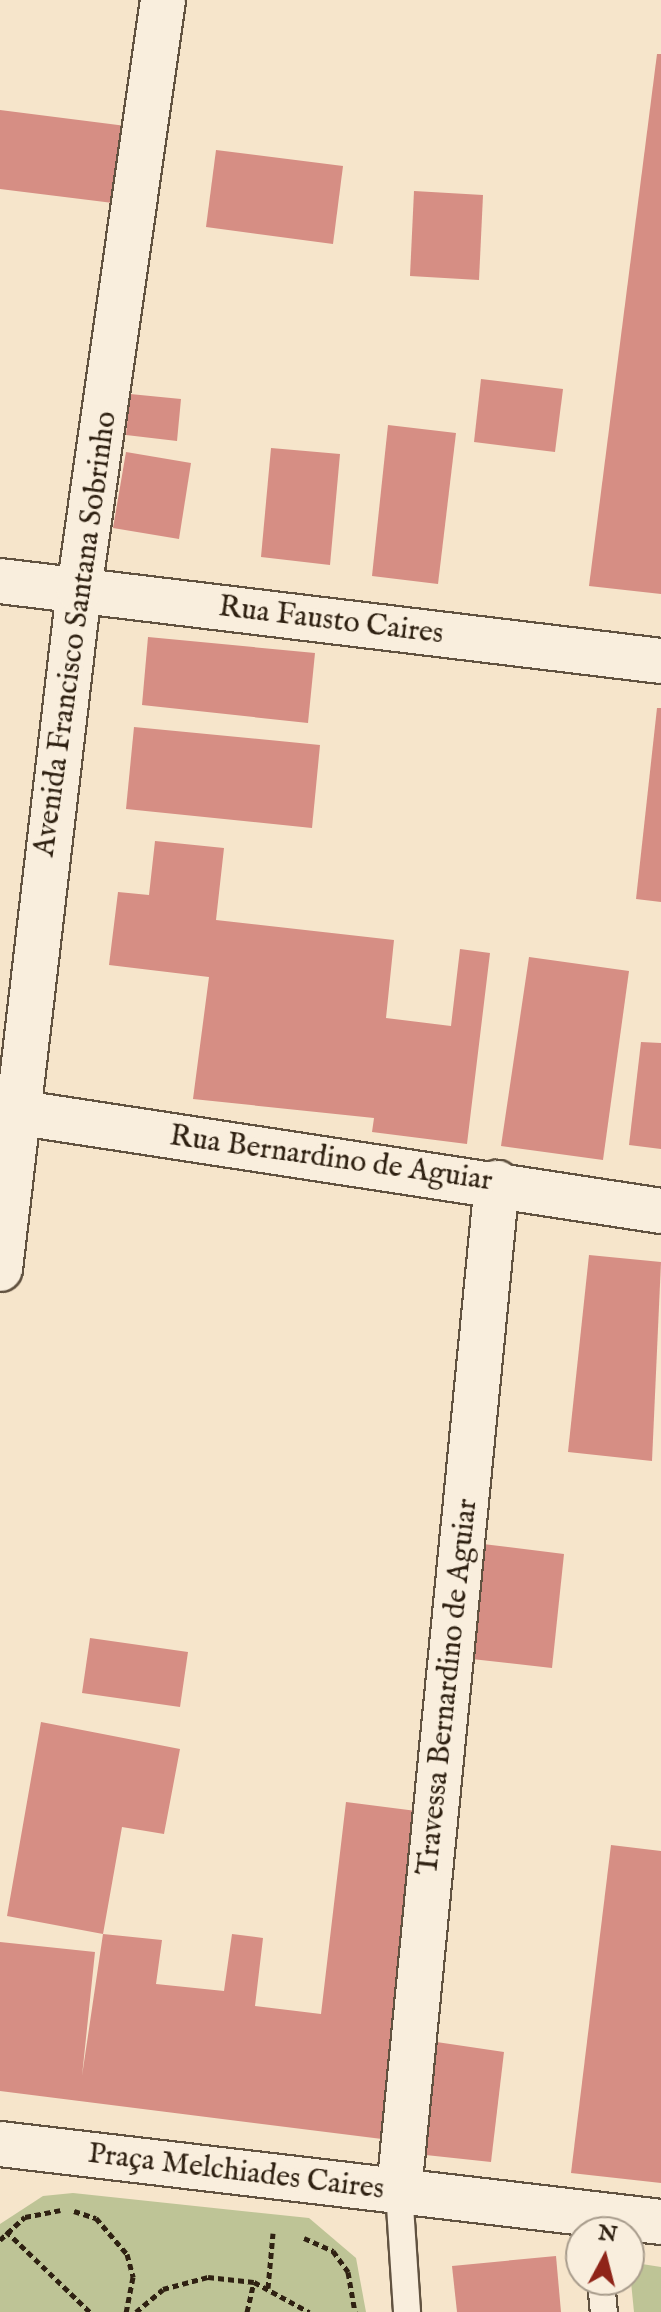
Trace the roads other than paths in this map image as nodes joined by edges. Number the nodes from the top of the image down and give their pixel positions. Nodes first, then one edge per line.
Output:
1 (163, 0) edge
2 (0, 581) edge
3 (79, 590) junction
4 (661, 661) edge
5 (8, 1111) edge
6 (497, 1183) junction
7 (661, 1211) edge
8 (0, 1269) edge
9 (0, 2144) edge
10 (399, 2191) junction
11 (565, 2217) edge
12 (407, 2312) edge

1 - 3 street, Avenida Francisco Santana Sobrinho
2 - 3 street, Rua Fausto Caires
3 - 4 street, Rua Fausto Caires
3 - 5 street, Avenida Francisco Santana Sobrinho
5 - 6 street, Rua Bernardino de Aguiar
5 - 8 street, Avenida Francisco Santana Sobrinho
6 - 7 street, Rua Bernardino de Aguiar
6 - 10 street, Travessa Bernardino de Aguiar
9 - 10 street, Praça Melchiades Caires
10 - 11 street
10 - 12 lane, Praça Melchiades Caires

